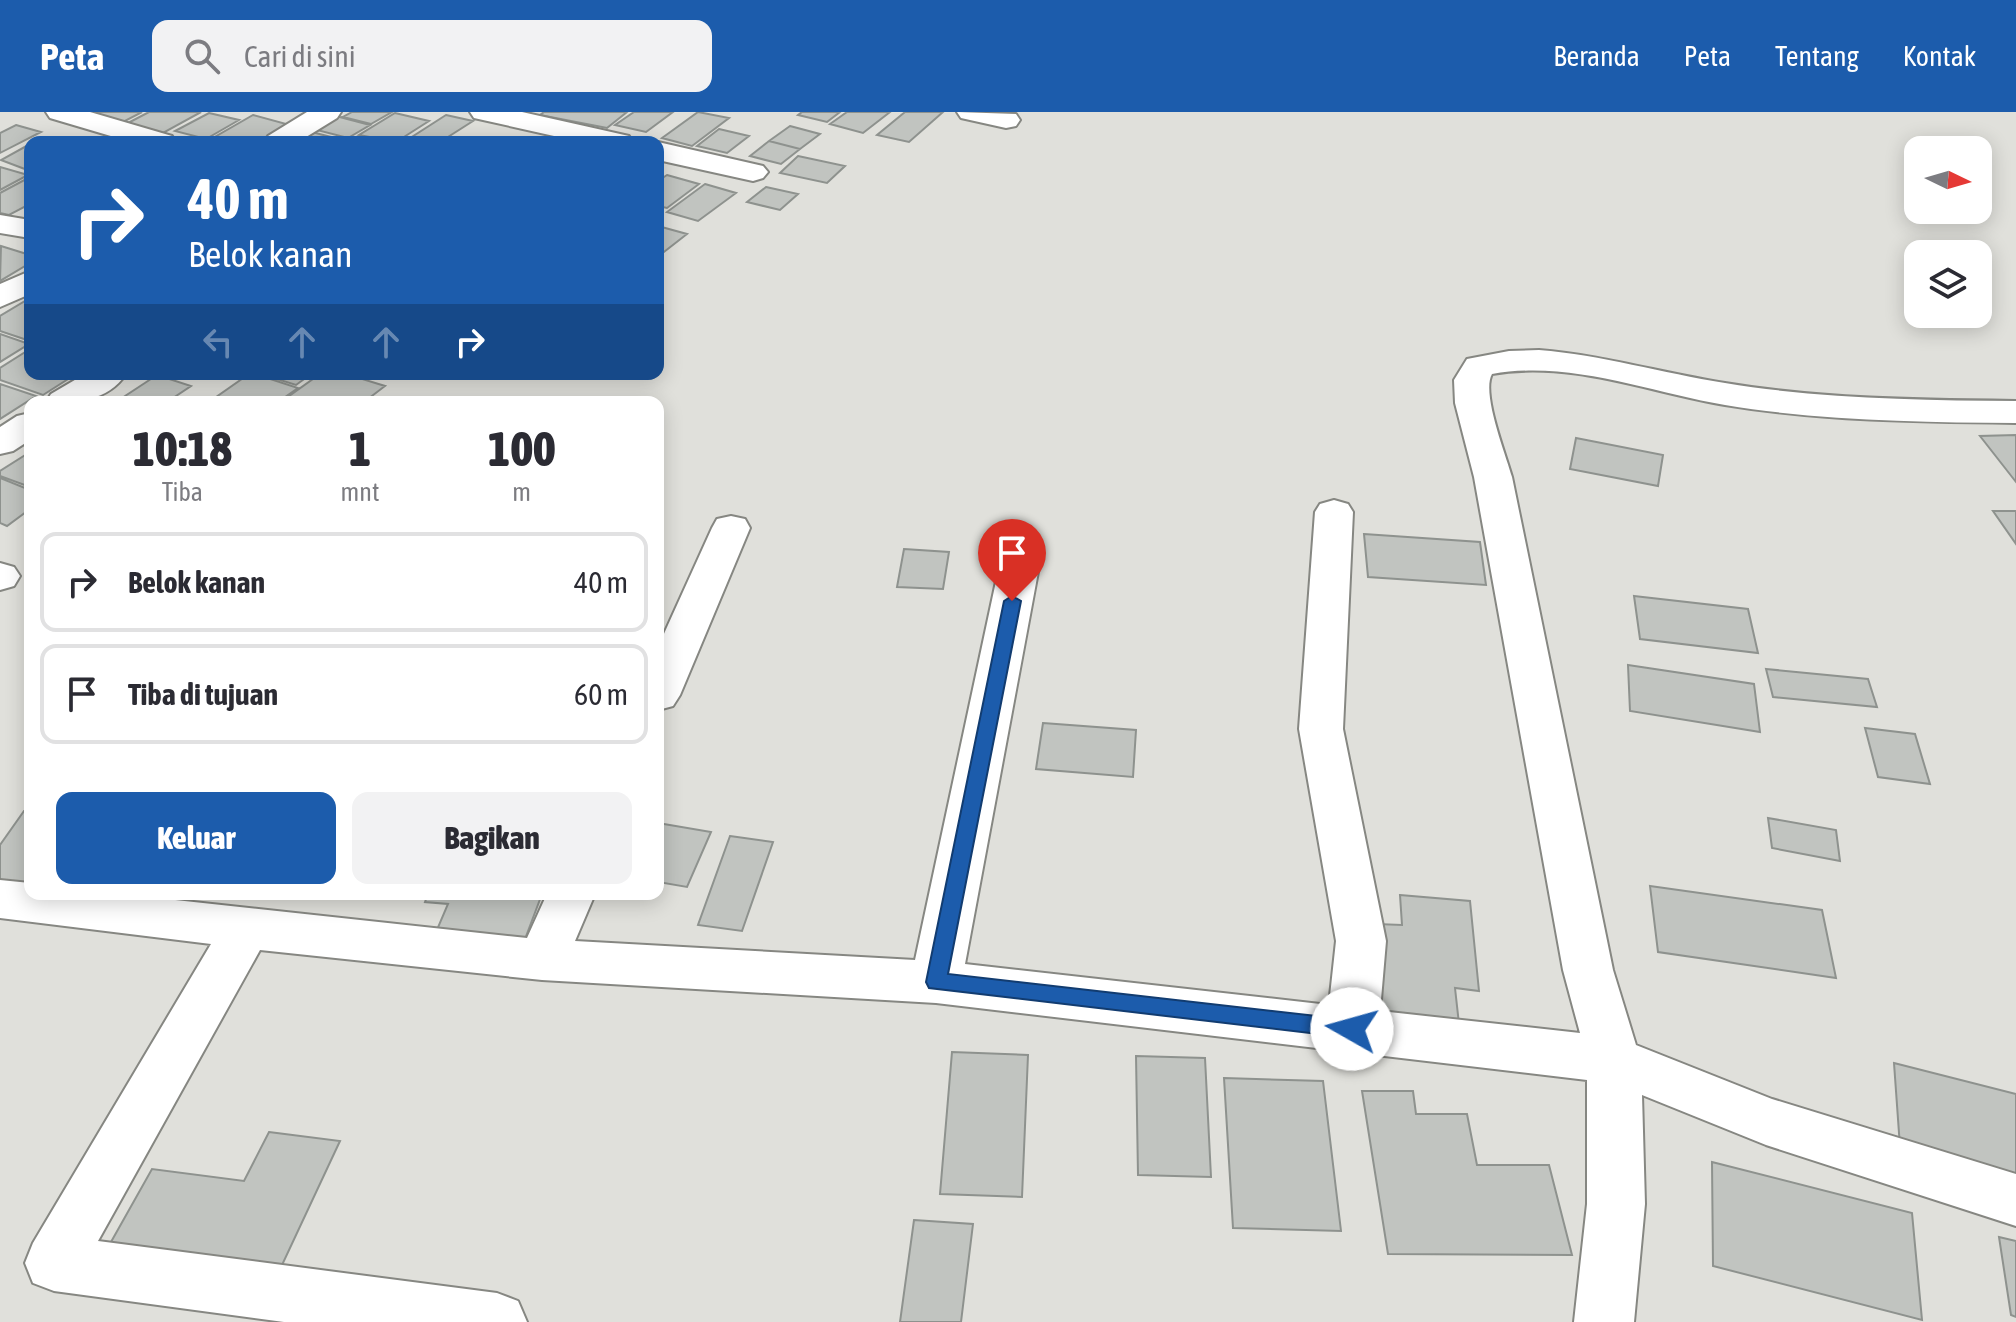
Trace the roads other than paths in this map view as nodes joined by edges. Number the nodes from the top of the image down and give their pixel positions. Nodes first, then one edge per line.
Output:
1 (60, 112) edge
2 (327, 112) edge
3 (971, 112) edge
4 (505, 114) edge
5 (1006, 120) dead end
6 (142, 136) edge
7 (288, 136) edge
8 (481, 136) edge
9 (595, 136) edge
10 (664, 152) edge
11 (753, 172) dead end
12 (0, 224) edge
13 (24, 228) edge
14 (24, 284) edge
15 (0, 297) edge
16 (99, 380) edge
17 (74, 396) edge
18 (2016, 412) edge
19 (24, 428) edge
20 (0, 443) edge
21 (1334, 512) dead end
22 (731, 528) dead end
23 (1018, 572) dead end
24 (664, 681) edge
25 (0, 899) edge
26 (568, 900) edge
27 (246, 929) junction
28 (542, 960) junction
29 (936, 982) junction
30 (1352, 1029) junction
31 (1614, 1060) junction
32 (2016, 1200) edge
33 (497, 1322) edge
34 (1604, 1322) edge

1 - 6 street
2 - 7 street
3 - 5 street
4 - 8 street
4 - 9 street
10 - 11 street
12 - 13 street
14 - 15 street
16 - 17 street
18 - 31 street
19 - 20 street
21 - 30 street
22 - 24 street
23 - 29 street
25 - 27 street
26 - 28 street
27 - 28 street
27 - 33 street
28 - 29 street
29 - 30 street
30 - 31 street
31 - 32 street
31 - 34 street

